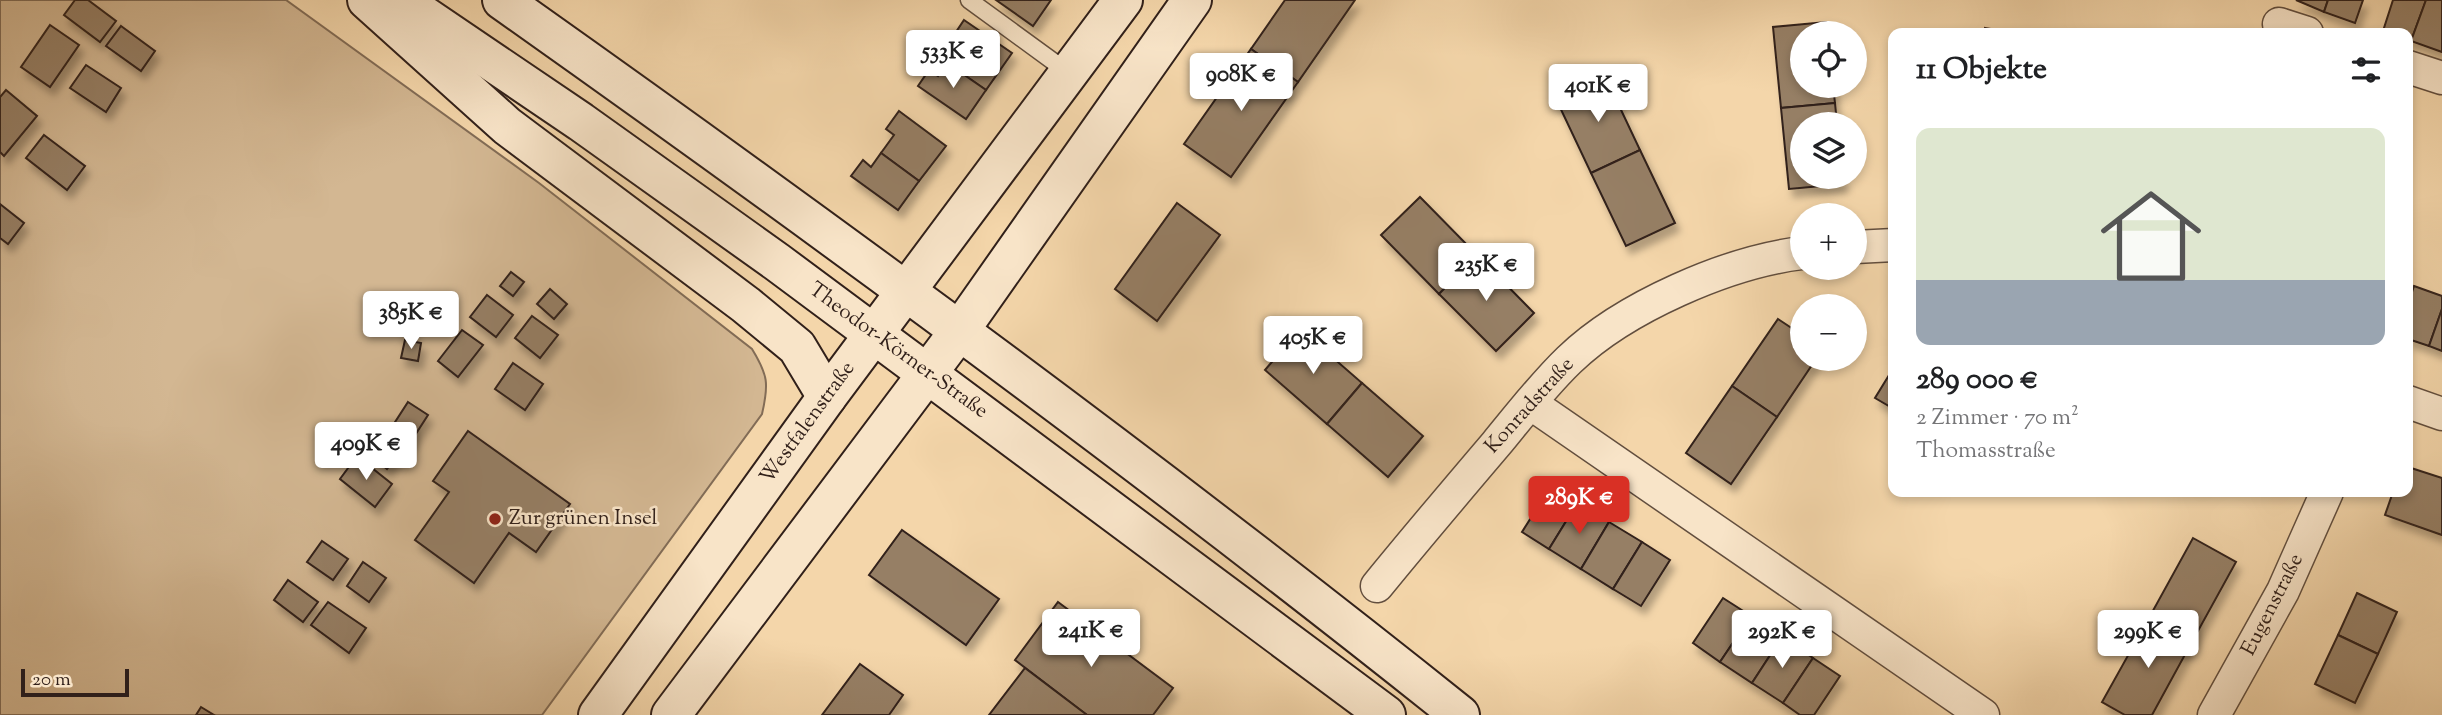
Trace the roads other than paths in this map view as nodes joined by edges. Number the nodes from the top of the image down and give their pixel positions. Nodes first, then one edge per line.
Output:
1 (367, 0) edge
2 (401, 0) edge
3 (502, 0) edge
4 (969, 0) edge
5 (1122, 0) edge
6 (1192, 0) edge
7 (2413, 69) edge
8 (1069, 73) junction
9 (2442, 78) edge
10 (1888, 245) edge
11 (1867, 246) edge
12 (1790, 254) edge
13 (906, 291) junction
14 (960, 330) junction
15 (874, 333) junction
16 (929, 373) junction
17 (827, 397) junction
18 (1530, 403) junction
19 (2413, 404) edge
20 (2442, 414) edge
21 (2326, 497) edge
22 (1377, 586) dead end
23 (598, 715) edge
24 (671, 715) edge
25 (1386, 715) edge
26 (1460, 715) edge
27 (1983, 715) edge
28 (2214, 715) edge

1 - 17 main road
2 - 15 main road, Theodor-Körner-Straße
3 - 13 main road
4 - 8 lane
5 - 8 main road, Westfalenstraße
6 - 14 main road
7 - 9 street
8 - 13 main road, Westfalenstraße
10 - 11 street
12 - 18 street, Konradstraße
13 - 14 main road
13 - 15 main road, Westfalenstraße
14 - 16 main road
14 - 26 main road
15 - 16 main road, Theodor-Körner-Straße
15 - 17 main road, Westfalenstraße
16 - 24 main road
16 - 25 main road, Theodor-Körner-Straße
17 - 23 main road, Westfalenstraße
18 - 22 street, Konradstraße
18 - 27 street
19 - 20 street
21 - 28 street, Eugenstraße

